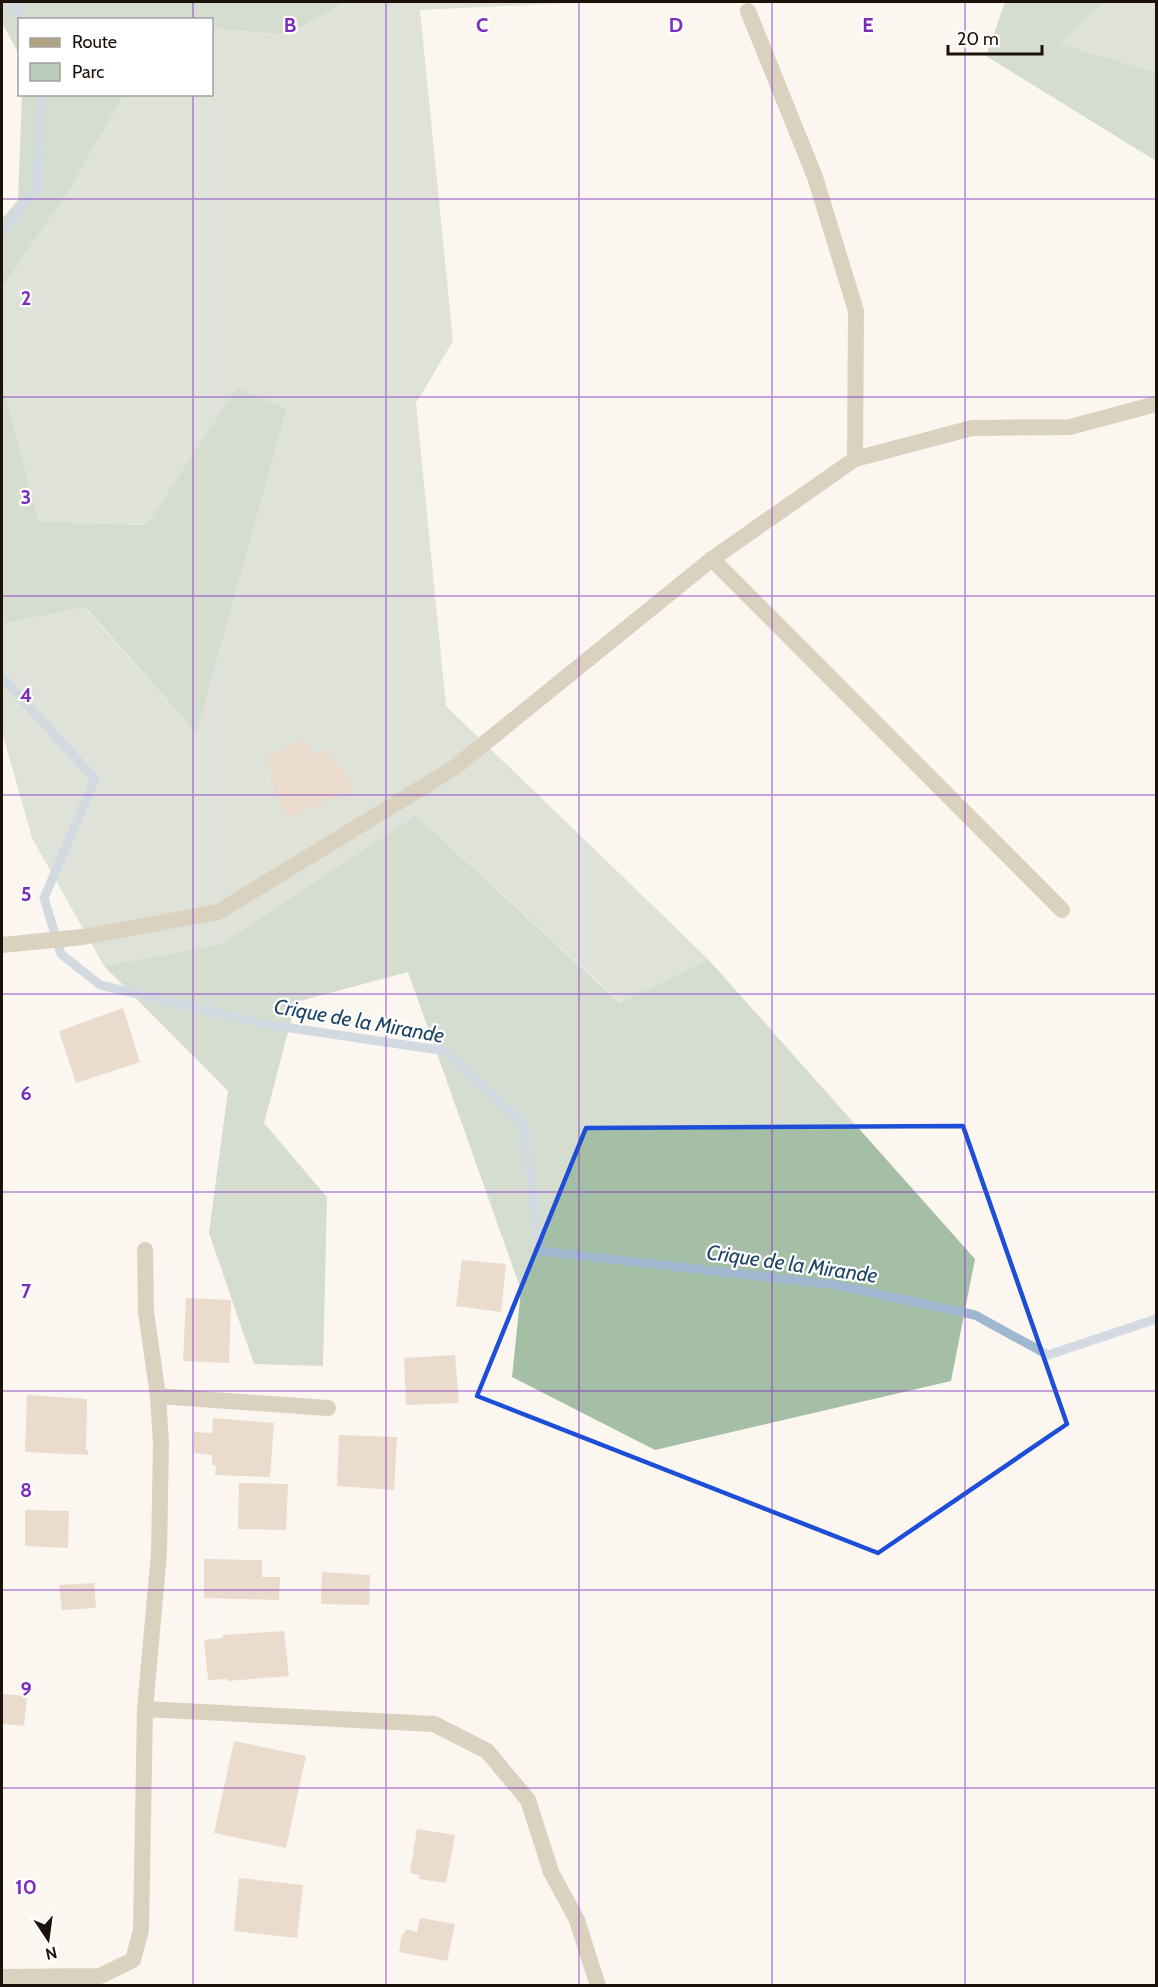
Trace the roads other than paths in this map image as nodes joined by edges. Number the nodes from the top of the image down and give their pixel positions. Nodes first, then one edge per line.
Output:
1 (748, 11) dead end
2 (1156, 404) edge
3 (855, 459) junction
4 (712, 559) junction
5 (1062, 910) dead end
6 (8, 944) edge
7 (145, 1250) dead end
8 (158, 1396) junction
9 (328, 1408) dead end
10 (145, 1709) junction
11 (2, 1977) edge
12 (598, 1986) edge

1 - 3 street
2 - 3 street
3 - 4 street
4 - 5 street
4 - 6 street
7 - 8 street
8 - 9 street
8 - 10 street
10 - 11 street
10 - 12 street

